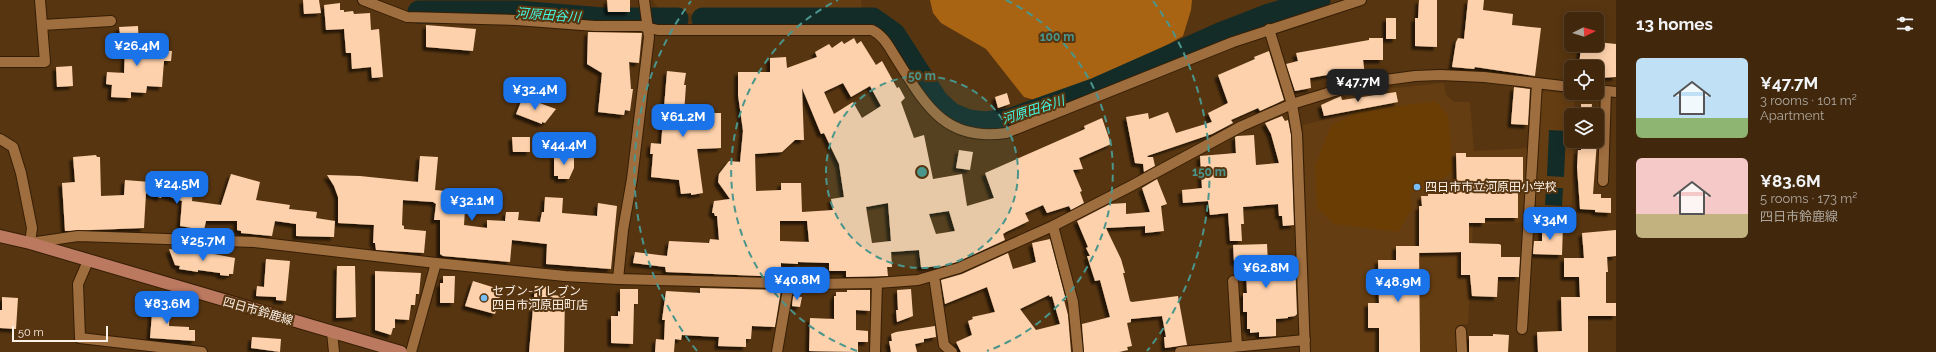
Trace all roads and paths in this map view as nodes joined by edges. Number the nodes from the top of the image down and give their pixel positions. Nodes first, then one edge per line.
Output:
1 (40, 0) edge
2 (363, 0) edge
3 (644, 0) edge
4 (1361, 0) edge
5 (111, 21) dead end
6 (42, 25) junction
7 (647, 26) junction
8 (1269, 29) junction
9 (0, 62) edge
10 (1537, 83) junction
11 (1564, 86) edge
12 (1606, 91) edge
13 (1292, 104) junction
14 (0, 139) edge
15 (1603, 181) dead end
16 (1053, 226) junction
17 (0, 236) edge
18 (30, 243) junction
19 (88, 261) junction
20 (436, 263) junction
21 (934, 276) junction
22 (618, 279) junction
23 (1233, 281) dead end
24 (789, 283) junction
25 (877, 283) junction
26 (1522, 329) dead end
27 (1461, 331) dead end
28 (332, 332) junction
29 (1305, 340) junction
30 (1237, 346) junction
31 (202, 352) edge
32 (334, 352) edge
33 (401, 352) edge
34 (411, 352) edge
35 (778, 352) edge
36 (875, 352) edge
37 (952, 352) edge
38 (1078, 352) edge
39 (1180, 352) edge
40 (1305, 352) edge
41 (1462, 352) edge

1 - 6 street
2 - 7 street
3 - 7 street
4 - 8 street
5 - 6 street
6 - 9 street
7 - 8 street
7 - 22 street
8 - 13 street
10 - 11 street
10 - 13 street
10 - 26 street
12 - 15 street
13 - 16 street
13 - 29 street
14 - 18 street
16 - 21 street
16 - 38 street
17 - 18 main road, 四日市鈴鹿線
18 - 19 main road, 四日市鈴鹿線
18 - 20 street
19 - 28 main road, 四日市鈴鹿線
19 - 31 street
20 - 22 street
20 - 34 street
21 - 25 street
21 - 37 street
22 - 24 street
23 - 30 street
24 - 25 street
24 - 35 street
25 - 36 street
27 - 41 street
28 - 32 street
28 - 33 main road, 四日市鈴鹿線
29 - 30 street
29 - 40 street
30 - 39 street

